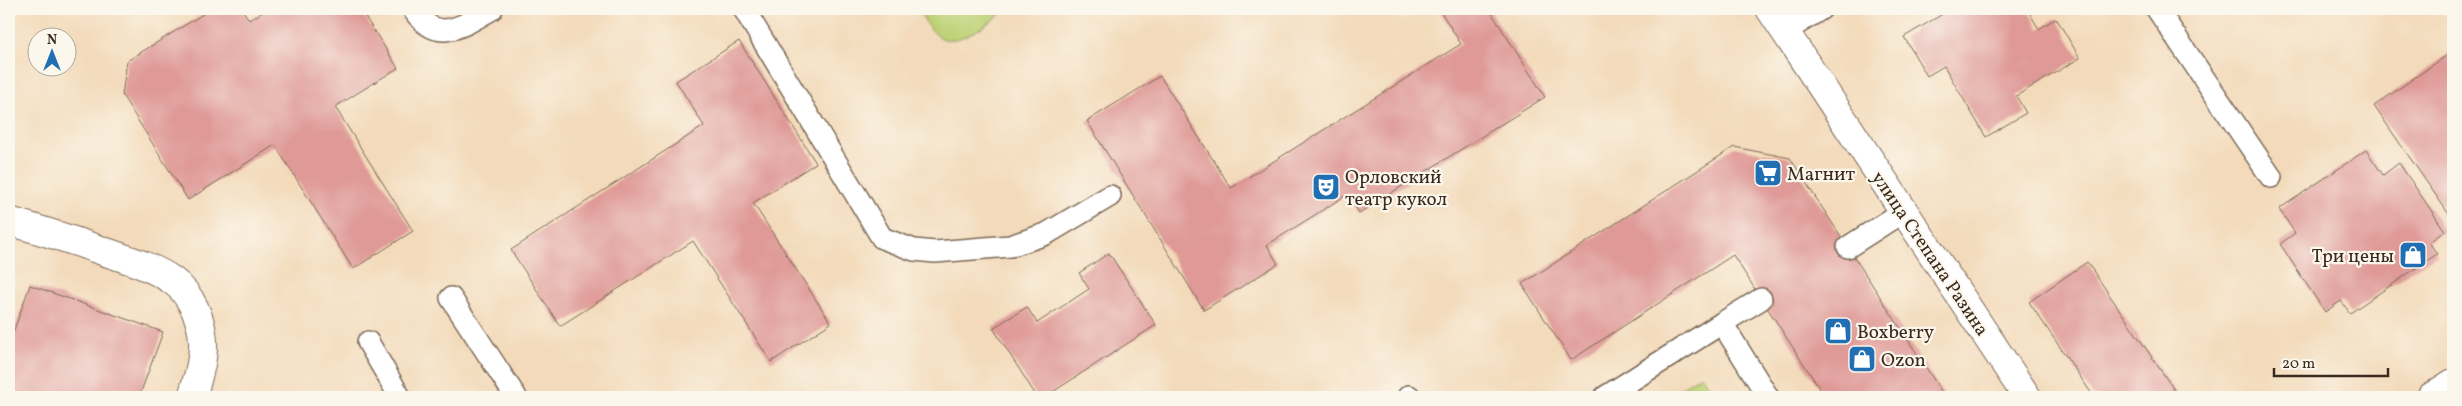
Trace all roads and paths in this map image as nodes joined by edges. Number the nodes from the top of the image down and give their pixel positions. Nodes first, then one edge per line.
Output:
1 (413, 9) edge
2 (492, 9) edge
3 (744, 9) edge
4 (1770, 9) edge
5 (1821, 9) edge
6 (2157, 9) edge
7 (1784, 32) junction
8 (2271, 177) dead end
9 (1110, 196) dead end
10 (1904, 212) junction
11 (9, 220) edge
12 (1848, 247) dead end
13 (450, 298) dead end
14 (1761, 298) dead end
15 (1722, 323) junction
16 (368, 342) dead end
17 (2453, 383) edge
18 (192, 397) edge
19 (400, 397) edge
20 (516, 397) edge
21 (1605, 397) edge
22 (1768, 397) edge
23 (2027, 397) edge
24 (2431, 397) edge

1 - 2 lane
3 - 9 lane
4 - 7 street, улица Степана Разина
5 - 7 lane
6 - 8 lane
7 - 10 street, улица Степана Разина
10 - 12 lane
10 - 23 street, улица Степана Разина
11 - 18 street
13 - 20 lane
14 - 15 lane
15 - 21 lane
15 - 22 lane
16 - 19 lane
17 - 24 street

